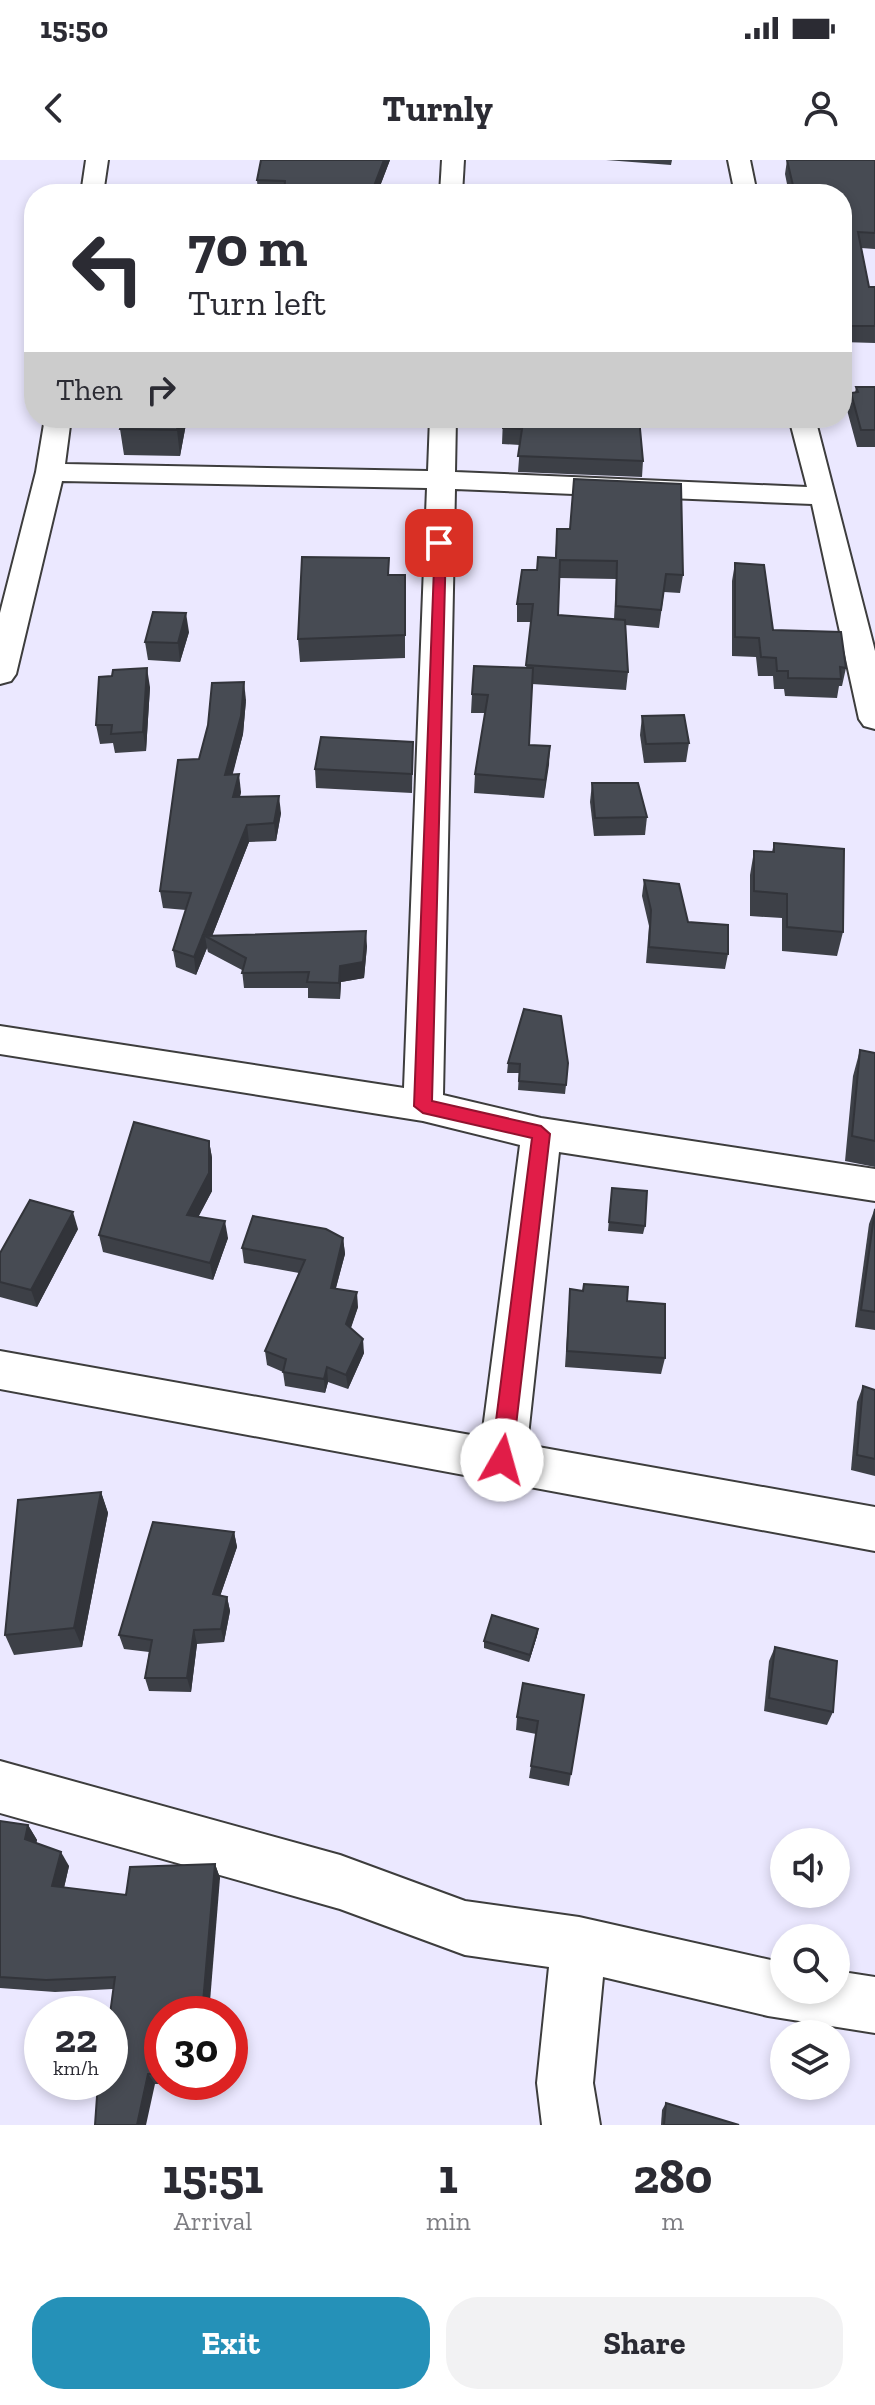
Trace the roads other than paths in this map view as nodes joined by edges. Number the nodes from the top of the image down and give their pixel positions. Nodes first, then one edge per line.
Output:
1 (97, 160) edge
2 (453, 160) edge
3 (739, 160) edge
4 (93, 184) edge
5 (452, 184) edge
6 (744, 184) edge
7 (57, 428) edge
8 (443, 428) edge
9 (805, 428) edge
10 (50, 472) junction
11 (441, 480) junction
12 (824, 496) junction
13 (0, 674) edge
14 (875, 719) edge
15 (0, 1040) edge
16 (423, 1106) junction
17 (541, 1134) junction
18 (875, 1185) edge
19 (0, 1370) edge
20 (502, 1460) junction
21 (875, 1529) edge
22 (0, 1787) edge
23 (579, 1944) junction
24 (875, 2005) edge
25 (571, 2125) edge

1 - 4 street
2 - 5 street
3 - 6 street
7 - 10 street
8 - 11 street
9 - 12 street
10 - 11 street
10 - 13 street
11 - 12 street
11 - 16 street
12 - 14 street
15 - 16 street
16 - 17 street
17 - 18 street
17 - 20 street
19 - 20 street
20 - 21 street
22 - 23 street
23 - 24 street
23 - 25 street

